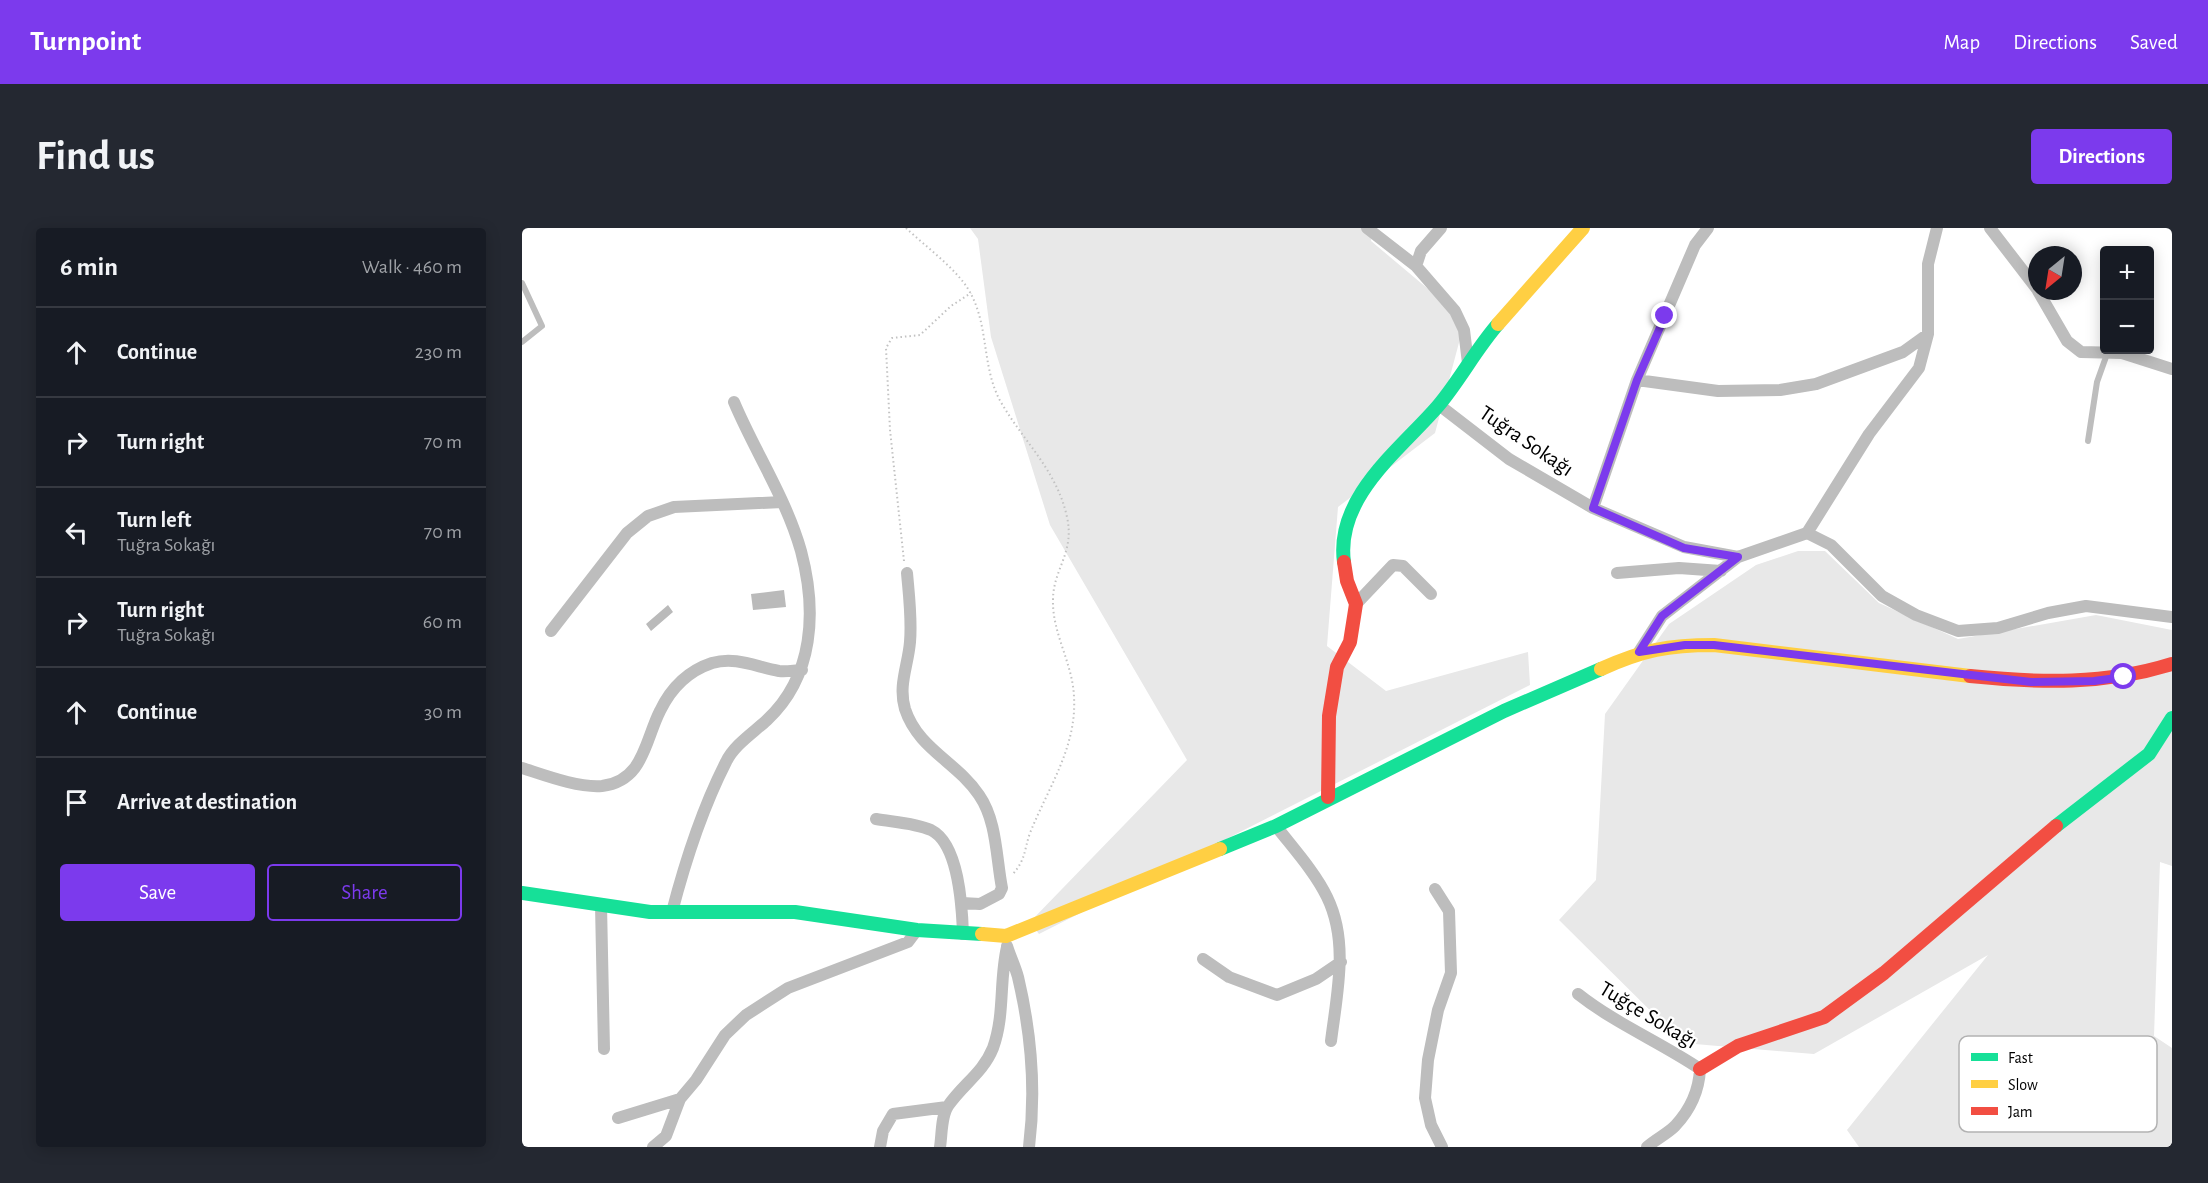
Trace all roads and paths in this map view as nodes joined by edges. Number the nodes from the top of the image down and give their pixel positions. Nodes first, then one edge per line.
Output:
1 (906, 228) edge
2 (1366, 228) edge
3 (1441, 228) edge
4 (1583, 228) edge
5 (1708, 228) edge
6 (1937, 228) edge
7 (1990, 228) edge
8 (1416, 266) junction
9 (2028, 277) edge
10 (522, 283) edge
11 (971, 293) junction
12 (2044, 300) edge
13 (1928, 334) junction
14 (522, 342) edge
15 (2100, 353) edge
16 (2107, 354) edge
17 (2127, 354) edge
18 (1468, 363) junction
19 (2157, 365) junction
20 (2172, 369) edge
21 (2172, 379) edge
22 (1637, 380) junction
23 (734, 402) dead end
24 (1439, 405) junction
25 (2088, 441) dead end
26 (782, 502) junction
27 (1593, 508) junction
28 (1807, 533) junction
29 (1738, 557) junction
30 (1721, 571) junction
31 (907, 573) joint
32 (1617, 573) dead end
33 (1431, 594) dead end
34 (1356, 604) junction
35 (2172, 617) edge
36 (551, 631) dead end
37 (1639, 652) junction
38 (2172, 664) edge
39 (802, 670) junction
40 (2172, 718) edge
41 (522, 768) edge
42 (1328, 797) junction
43 (876, 819) dead end
44 (1276, 825) junction
45 (1002, 888) junction
46 (1435, 889) dead end
47 (522, 893) edge
48 (962, 903) junction
49 (601, 905) junction
50 (672, 912) junction
51 (917, 930) junction
52 (963, 934) junction
53 (1006, 942) junction
54 (1203, 959) dead end
55 (1341, 962) junction
56 (1578, 994) dead end
57 (1331, 1041) dead end
58 (604, 1049) dead end
59 (1700, 1069) junction
60 (680, 1099) junction
61 (947, 1107) junction
62 (618, 1118) dead end
63 (653, 1147) edge
64 (880, 1147) edge
65 (940, 1147) edge
66 (1029, 1147) edge
67 (1443, 1147) edge
68 (1647, 1147) edge

1 - 11 path
2 - 8 street
3 - 8 street
4 - 18 street
5 - 22 street, Tuğra Sokağı
6 - 13 street
7 - 9 street
8 - 18 street
10 - 14 lane
11 - 31 path
11 - 45 path
12 - 15 street
13 - 22 street
13 - 28 street
16 - 25 lane
17 - 19 street
18 - 24 street
19 - 20 street
19 - 21 street
22 - 27 street, Tuğra Sokağı
23 - 26 street
24 - 27 street, Tuğra Sokağı
24 - 34 street
26 - 36 street
26 - 39 street
27 - 29 street, Tuğra Sokağı
28 - 29 street
28 - 35 street
29 - 30 street
30 - 32 street
30 - 37 street
31 - 45 street
33 - 34 street
34 - 42 street
37 - 38 street
37 - 42 street
39 - 41 street
39 - 50 street
40 - 59 street
42 - 44 street
43 - 48 street
44 - 53 street
44 - 55 street
45 - 48 street
46 - 67 street
47 - 49 street
48 - 52 street
49 - 50 street
49 - 58 street
50 - 51 street
51 - 52 street
51 - 60 street
52 - 53 street
53 - 61 street
53 - 66 street
54 - 55 street
55 - 57 street
56 - 59 street, Tuğçe Sokağı
59 - 68 street
60 - 62 street
60 - 63 street
61 - 64 street
61 - 65 street

